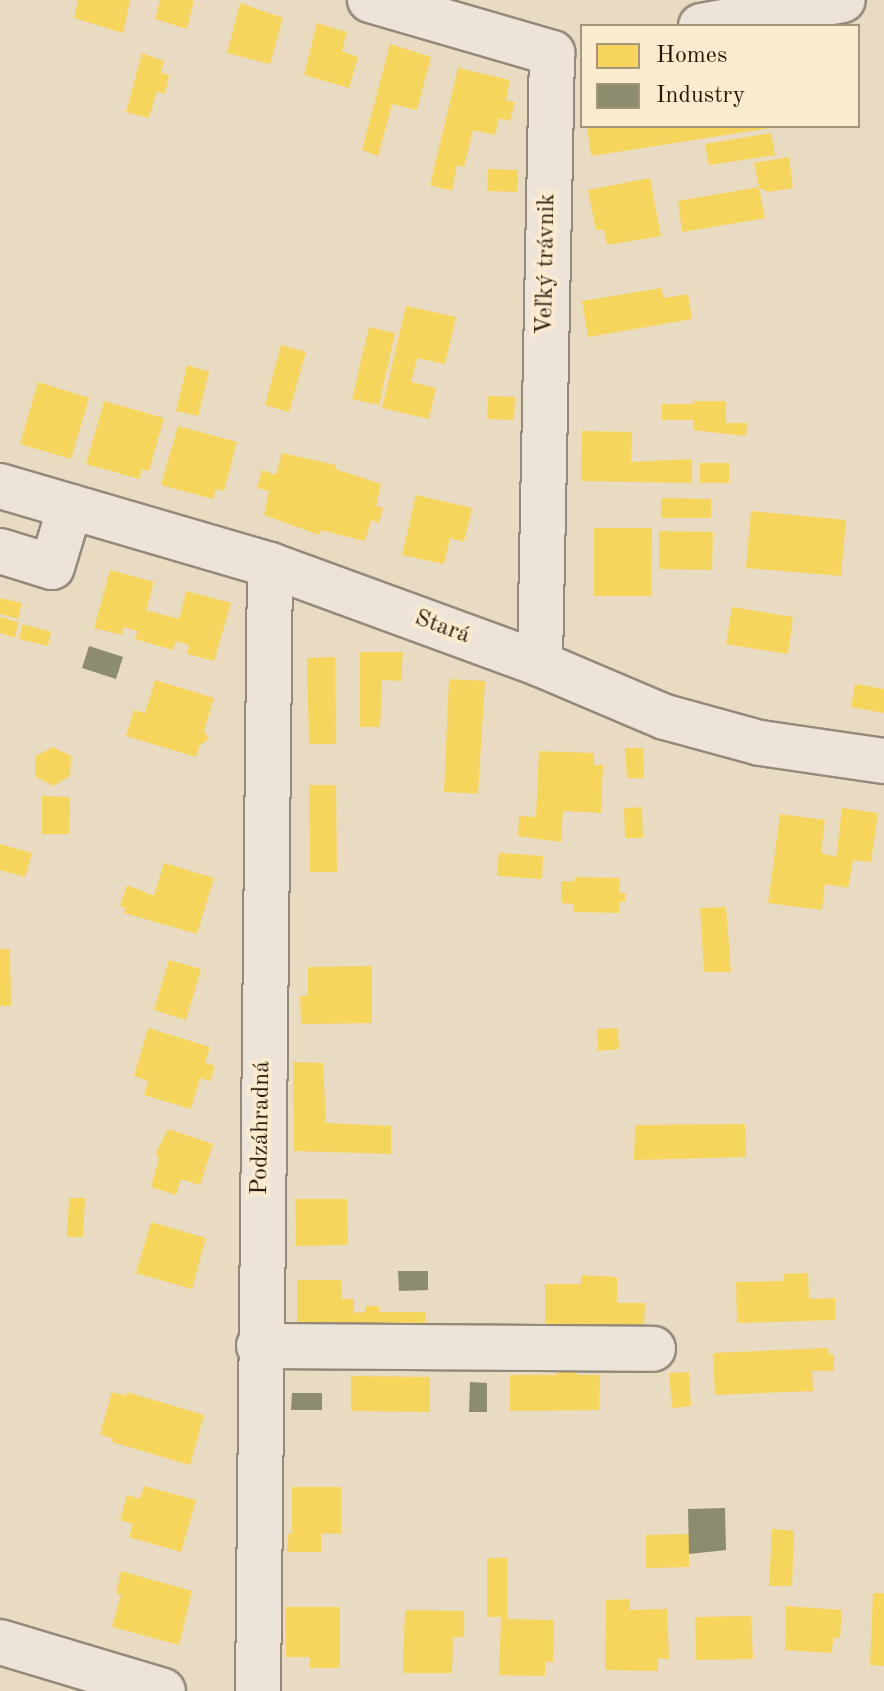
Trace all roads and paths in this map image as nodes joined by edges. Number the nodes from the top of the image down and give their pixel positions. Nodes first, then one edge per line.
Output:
1 (370, 0) edge
2 (843, 0) edge
3 (712, 24) edge
4 (567, 50) edge
5 (0, 486) edge
6 (70, 507) junction
7 (0, 551) edge
8 (270, 565) junction
9 (540, 664) junction
10 (884, 761) edge
11 (259, 1346) junction
12 (653, 1349) dead end
13 (0, 1642) edge
14 (163, 1691) edge
15 (258, 1691) edge

1 - 4 street, Veľký trávnik
2 - 3 street
4 - 9 street, Veľký trávnik
5 - 6 street, Stará
6 - 7 street
6 - 8 street, Stará
8 - 9 street, Stará
8 - 11 street, Podzáhradná
9 - 10 street, Stará
11 - 12 street
11 - 15 street, Podzáhradná
13 - 14 street

